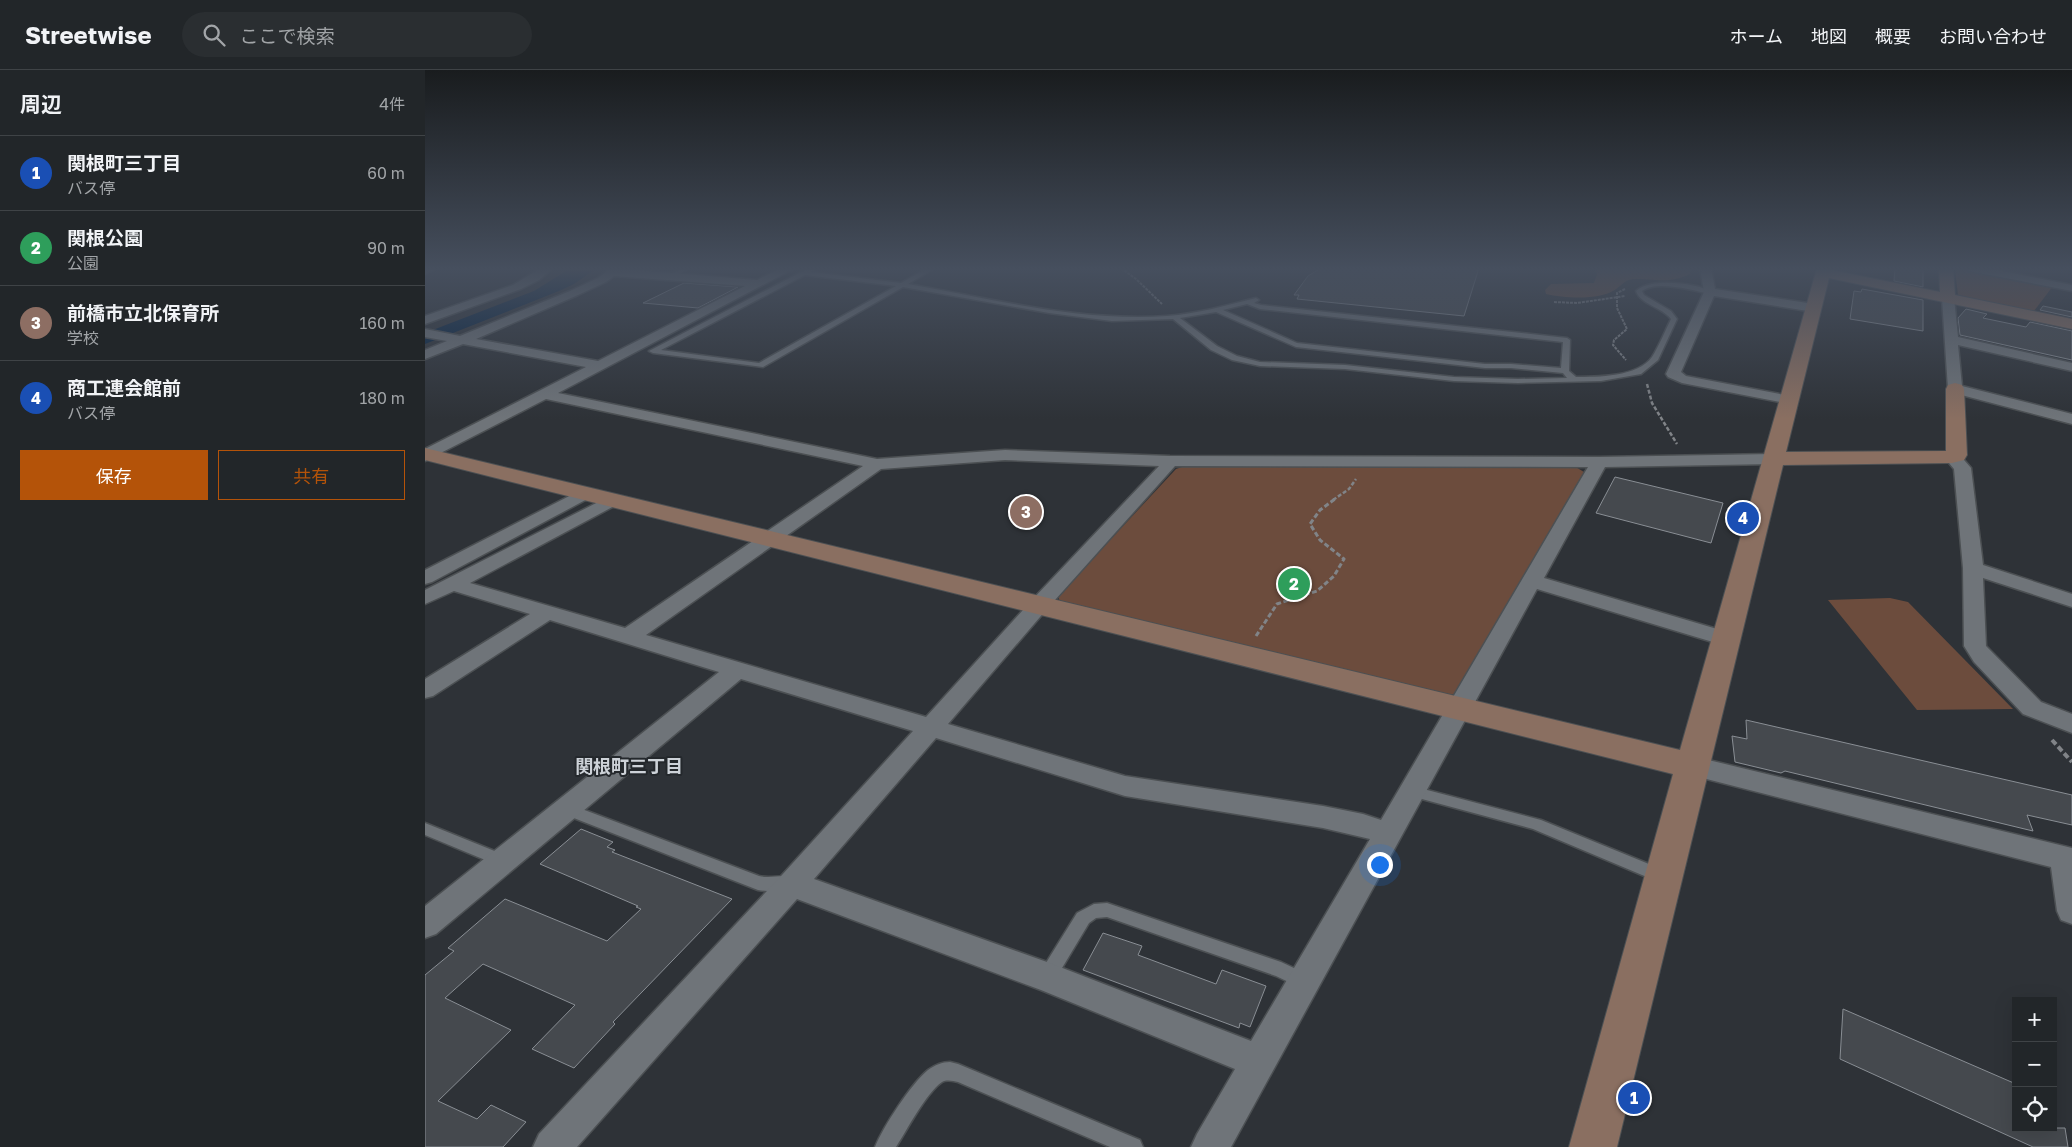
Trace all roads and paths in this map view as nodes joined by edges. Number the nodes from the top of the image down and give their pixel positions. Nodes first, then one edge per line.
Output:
1 (511, 318) edge
2 (693, 318) edge
3 (713, 318) edge
4 (843, 318) edge
5 (1122, 318) edge
6 (1154, 318) edge
7 (1177, 318) edge
8 (1242, 318) edge
9 (1341, 318) edge
10 (1673, 318) edge
11 (1698, 318) edge
12 (1811, 318) edge
13 (1949, 318) edge
14 (2045, 318) edge
15 (2072, 324) edge
16 (425, 333) edge
17 (459, 339) junction
18 (1950, 339) junction
19 (425, 355) edge
20 (602, 366) junction
21 (2072, 367) edge
22 (1565, 371) junction
23 (1574, 380) junction
24 (1955, 389) junction
25 (546, 395) junction
26 (1790, 400) junction
27 (2072, 419) edge
28 (426, 455) edge
29 (1953, 457) junction
30 (1773, 459) junction
31 (1169, 461) junction
32 (1368, 461) junction
33 (1599, 462) junction
34 (877, 464) junction
35 (585, 494) junction
36 (612, 500) junction
37 (770, 539) junction
38 (1973, 568) junction
39 (425, 578) edge
40 (1532, 581) junction
41 (453, 584) junction
42 (425, 598) edge
43 (2072, 602) edge
44 (1039, 605) junction
45 (547, 612) junction
46 (628, 637) junction
47 (1725, 639) junction
48 (1243, 655) junction
49 (738, 669) junction
50 (425, 690) edge
51 (1460, 708) junction
52 (2072, 724) edge
53 (931, 727) junction
54 (1692, 766) junction
55 (1412, 791) junction
56 (566, 809) junction
57 (425, 829) edge
58 (1388, 834) junction
59 (2068, 859) edge
60 (503, 861) junction
61 (1663, 876) junction
62 (792, 884) junction
63 (2072, 911) edge
64 (425, 924) edge
65 (1047, 977) junction
66 (1303, 981) junction
67 (1257, 1062) junction
68 (552, 1147) edge
69 (885, 1147) edge
70 (1133, 1147) edge
71 (1210, 1147) edge
72 (1593, 1147) edge

1 - 17 street
2 - 20 street
3 - 4 lane
5 - 6 lane
7 - 23 lane
8 - 22 lane
9 - 22 lane
10 - 23 lane
11 - 26 street
12 - 26 street
13 - 18 street
14 - 15 street
16 - 17 street
17 - 19 street
17 - 20 street
18 - 21 street
18 - 24 street
20 - 25 street
22 - 23 lane
24 - 27 street
24 - 29 street
25 - 28 street
25 - 34 street
26 - 30 street
28 - 35 street
29 - 30 street
29 - 38 street
30 - 33 street
30 - 47 street
31 - 32 street
31 - 34 street
31 - 44 street
32 - 33 street
32 - 48 path
33 - 40 street
34 - 37 street
35 - 36 street
35 - 39 street
36 - 37 street
36 - 41 street
37 - 44 street
37 - 46 street
38 - 43 street
38 - 52 street
40 - 47 street
40 - 51 street
41 - 42 street
41 - 45 street
44 - 48 street
44 - 53 street
45 - 46 street
45 - 50 street
46 - 49 street
47 - 54 street
48 - 51 street
49 - 53 street
49 - 56 street
51 - 54 street
51 - 55 street
53 - 58 street
53 - 62 street
54 - 59 street
54 - 61 street
55 - 58 street
55 - 61 lane
56 - 60 street
56 - 62 lane
57 - 60 lane
58 - 66 street
59 - 63 street
60 - 64 street
61 - 72 street
62 - 65 street
62 - 68 street
65 - 66 lane
65 - 67 street
66 - 67 street
67 - 71 street
69 - 70 lane

